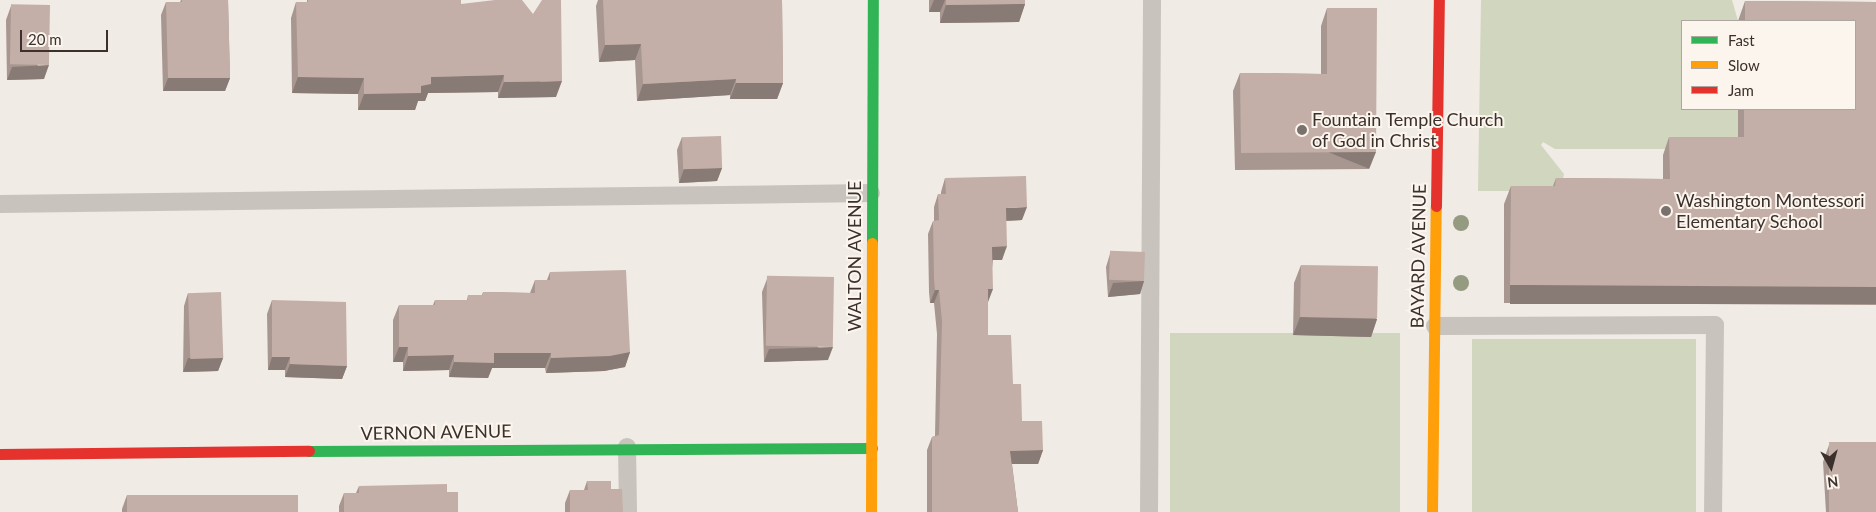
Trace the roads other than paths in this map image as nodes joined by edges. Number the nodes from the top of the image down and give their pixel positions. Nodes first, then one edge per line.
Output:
1 (873, 0) edge
2 (1152, 0) edge
3 (1439, 0) edge
4 (871, 193) junction
5 (0, 204) edge
6 (1435, 326) junction
7 (627, 447) junction
8 (872, 448) junction
9 (0, 454) edge
10 (628, 512) edge
11 (871, 512) edge
12 (1149, 512) edge
13 (1432, 512) edge
14 (1713, 512) edge

1 - 4 street, WALTON AVENUE
2 - 12 lane
3 - 6 street, BAYARD AVENUE
4 - 5 lane
4 - 8 street, WALTON AVENUE
6 - 13 street, BAYARD AVENUE
6 - 14 lane
7 - 8 street, VERNON AVENUE
7 - 9 street, VERNON AVENUE
7 - 10 lane
8 - 11 street, WALTON AVENUE

